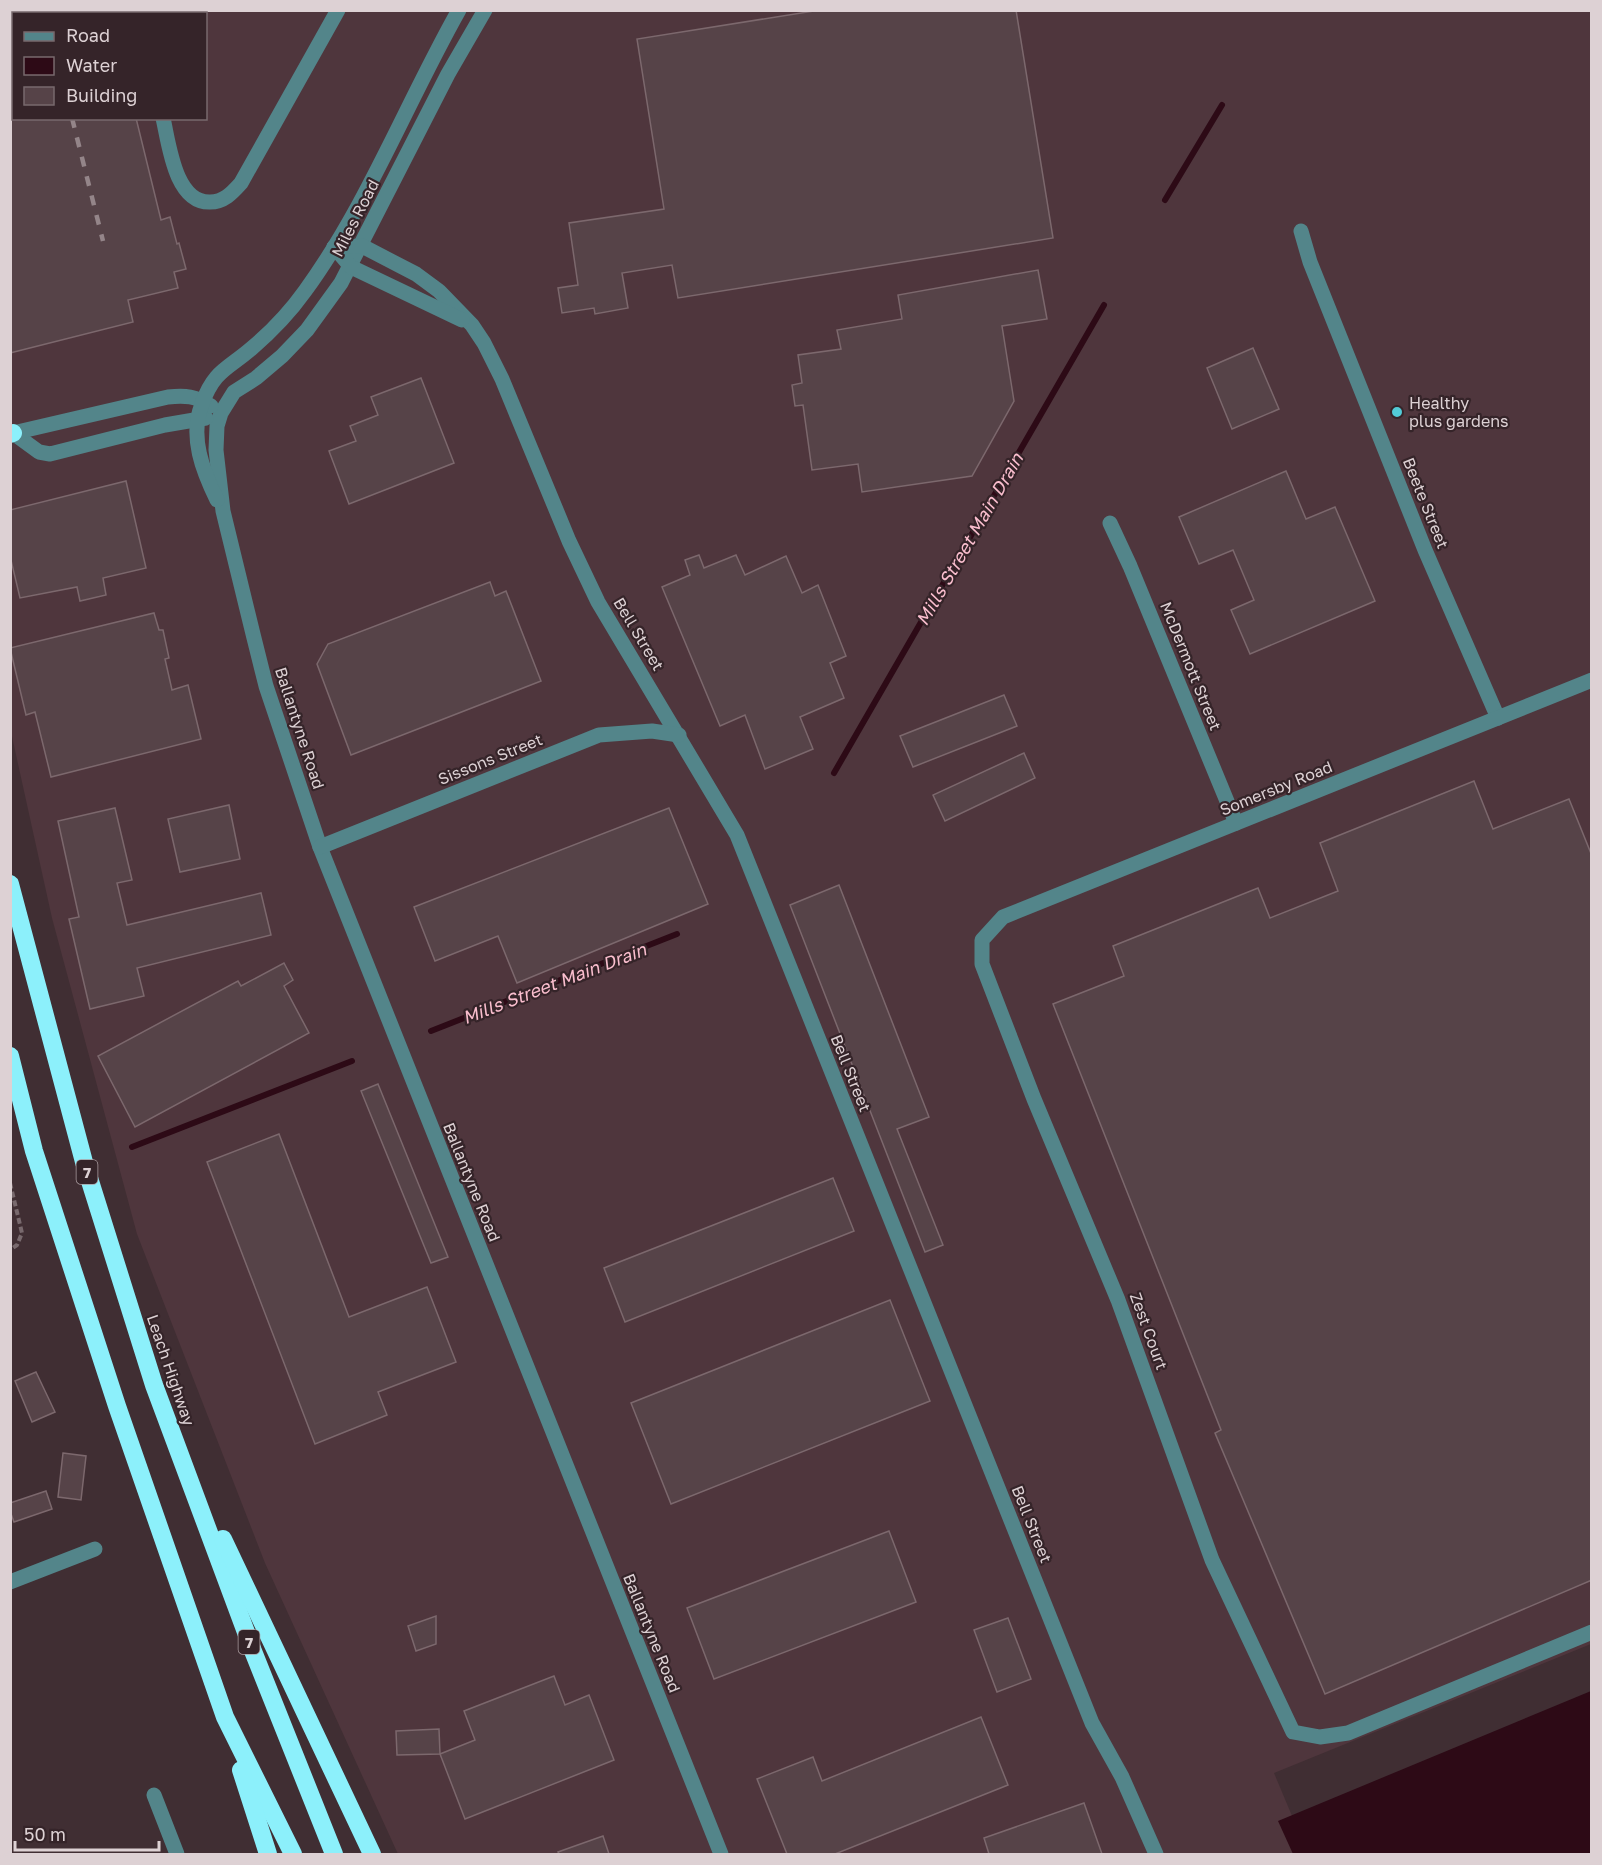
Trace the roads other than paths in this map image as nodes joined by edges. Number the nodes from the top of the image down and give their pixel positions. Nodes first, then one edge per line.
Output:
1 (338, 10) edge
2 (459, 10) edge
3 (485, 10) edge
4 (164, 120) edge
5 (1301, 231) dead end
6 (362, 246) junction
7 (334, 247) junction
8 (351, 267) junction
9 (472, 325) junction
10 (215, 378) junction
11 (182, 395) junction
12 (203, 401) junction
13 (220, 413) junction
14 (198, 421) junction
15 (165, 425) junction
16 (12, 433) edge
17 (198, 445) junction
18 (223, 511) junction
19 (1110, 522) dead end
20 (1592, 680) edge
21 (1498, 718) junction
22 (679, 735) junction
23 (1236, 823) junction
24 (320, 846) junction
25 (10, 884) edge
26 (982, 940) joint
27 (10, 1056) edge
28 (170, 1427) junction
29 (95, 1549) dead end
30 (10, 1582) edge
31 (1592, 1632) edge
32 (225, 1717) junction
33 (154, 1795) dead end
34 (177, 1854) edge
35 (268, 1854) edge
36 (293, 1854) edge
37 (334, 1854) edge
38 (372, 1854) edge
39 (721, 1854) edge
40 (1156, 1854) edge

1 - 4 street
2 - 7 street, Miles Road
3 - 6 street, Miles Road
5 - 21 street, Beete Street
6 - 7 street
6 - 8 street, Miles Road
6 - 9 street, Bell Street
7 - 8 street
7 - 10 street, Miles Road
8 - 9 street
8 - 13 street, Miles Road
9 - 22 street, Bell Street
10 - 11 street
10 - 12 street, Miles Road
11 - 12 street
11 - 16 street
12 - 13 street
12 - 14 street, Ballantyne Road
13 - 14 street
13 - 18 street, Ballantyne Road
14 - 15 street
14 - 17 street, Ballantyne Road
15 - 16 street
15 - 17 street
17 - 18 street, Ballantyne Road
18 - 24 street, Ballantyne Road
19 - 23 street, McDermott Street
20 - 21 street, Somersby Road
21 - 23 street, Somersby Road
22 - 24 street, Sissons Street
22 - 40 street, Bell Street
23 - 26 street, Somersby Road
24 - 39 street, Ballantyne Road
25 - 28 highway, Leach Highway / 7
26 - 31 street, Zest Court
27 - 32 highway
28 - 37 highway, Leach Highway / 7
28 - 38 highway
29 - 30 street
32 - 35 highway
32 - 36 highway
33 - 34 street

